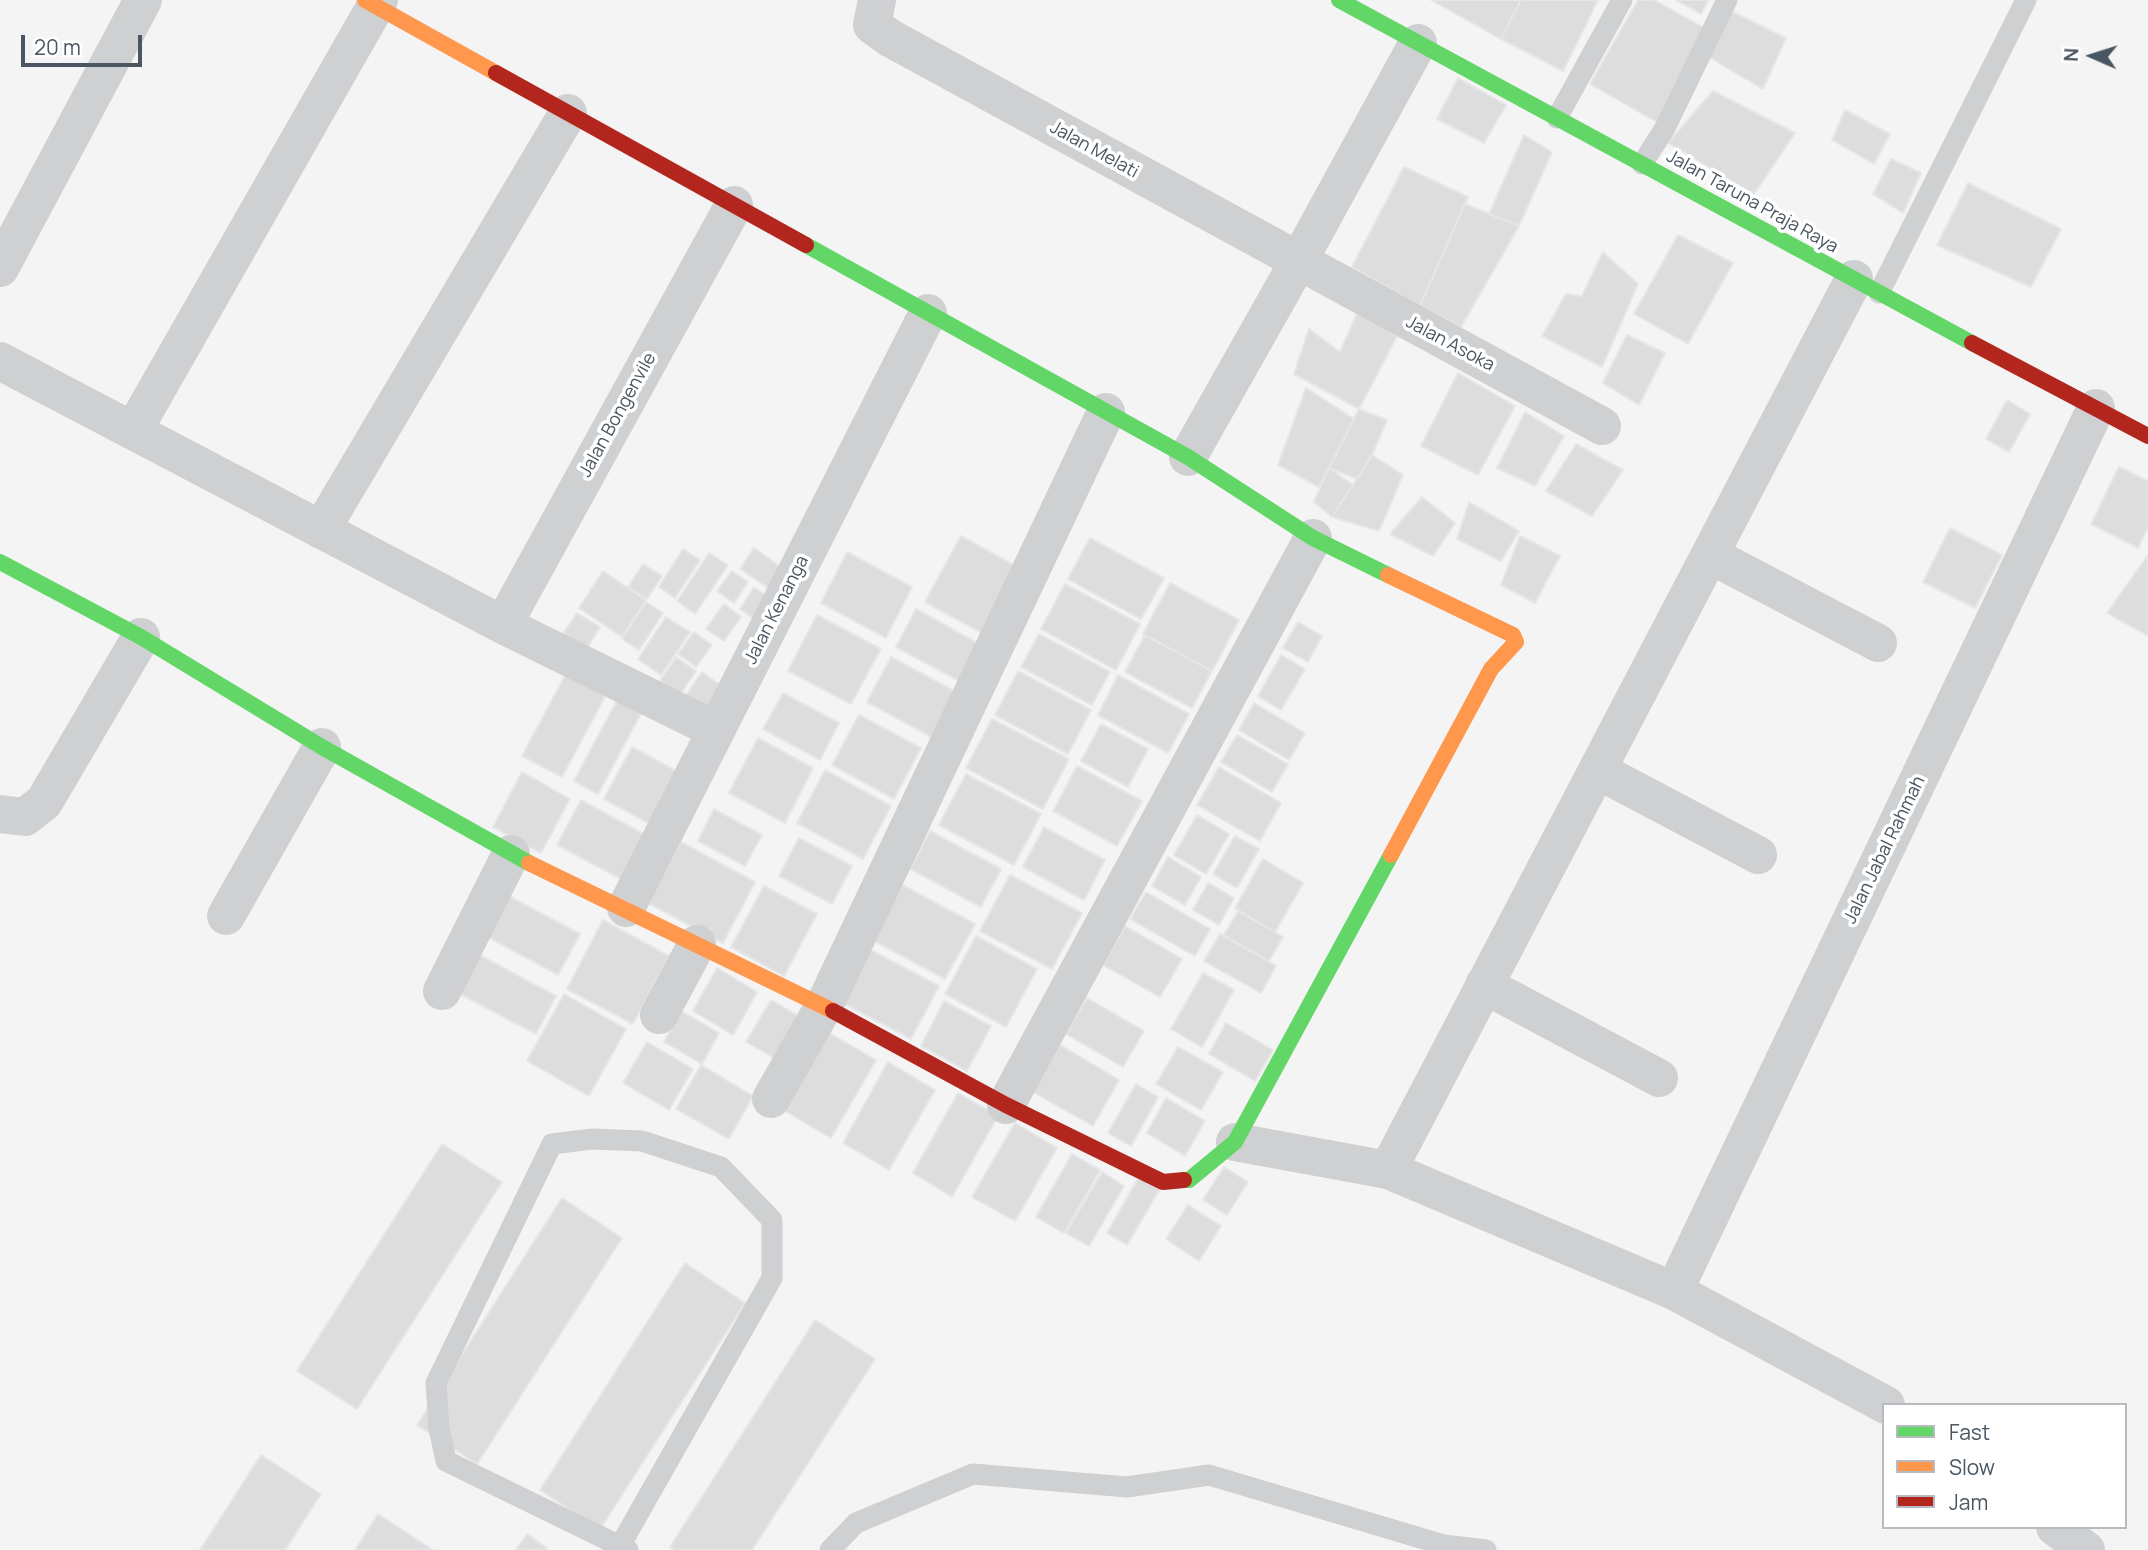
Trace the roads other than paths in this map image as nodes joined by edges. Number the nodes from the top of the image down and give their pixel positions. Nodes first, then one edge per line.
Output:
1 (142, 0) edge
2 (877, 0) edge
3 (1339, 0) edge
4 (1622, 0) edge
5 (1727, 0) edge
6 (2025, 0) edge
7 (373, 2) edge
8 (1418, 43) junction
9 (568, 113) junction
10 (1557, 118) junction
11 (1642, 164) junction
12 (734, 205) junction
13 (1298, 262) junction
14 (0, 268) edge
15 (1867, 286) junction
16 (928, 313) junction
17 (0, 361) edge
18 (2096, 408) junction
19 (1106, 412) junction
20 (1602, 426) dead end
21 (133, 431) junction
22 (2148, 436) edge
23 (1188, 457) junction
24 (321, 530) junction
25 (1313, 538) junction
26 (1710, 555) junction
27 (0, 562) edge
28 (503, 625) junction
29 (141, 637) junction
30 (1878, 643) dead end
31 (716, 730) junction
32 (322, 747) junction
33 (1597, 770) junction
34 (0, 814) edge
35 (511, 854) junction
36 (1758, 855) dead end
37 (626, 908) junction
38 (226, 916) dead end
39 (697, 944) junction
40 (1485, 985) junction
41 (442, 991) dead end
42 (824, 1006) junction
43 (659, 1015) dead end
44 (1659, 1078) dead end
45 (771, 1098) dead end
46 (1006, 1105) junction
47 (1235, 1142) junction
48 (1388, 1170) junction
49 (1674, 1291) junction
50 (1882, 1403) edge
51 (2058, 1529) edge
52 (624, 1548) edge
53 (830, 1550) edge
54 (1486, 1550) edge
55 (2086, 1550) edge

1 - 14 street
2 - 13 street, Jalan Melati
3 - 8 street, Jalan Taruna Praja Raya
4 - 10 lane
5 - 11 lane
6 - 15 lane
7 - 9 street
7 - 21 street
8 - 10 street, Jalan Taruna Praja Raya
8 - 13 street
9 - 12 street
9 - 24 street
10 - 11 street, Jalan Taruna Praja Raya
11 - 15 street, Jalan Taruna Praja Raya
12 - 16 street
12 - 28 street, Jalan Bongenvile
13 - 20 street, Jalan Asoka
13 - 23 street
15 - 18 street, Jalan Taruna Praja Raya
15 - 26 street
16 - 19 street
16 - 31 street, Jalan Kenanga
17 - 21 street
18 - 22 street, Jalan Taruna Praja Raya
18 - 49 street, Jalan Jabal Rahmah
19 - 23 street
19 - 42 street
21 - 24 street
23 - 25 street
24 - 28 street
25 - 46 street
25 - 47 street
26 - 30 street
26 - 33 street
27 - 29 street
28 - 31 street
29 - 32 street
29 - 34 street
31 - 37 street, Jalan Kenanga
32 - 35 street
32 - 38 street
33 - 36 street
33 - 40 street
35 - 37 street
35 - 41 street
37 - 39 street
39 - 42 street
39 - 43 street
40 - 44 street
40 - 48 street
42 - 45 street
42 - 46 street
46 - 47 street
47 - 48 street
48 - 49 street
49 - 50 street
51 - 55 street
52 - 52 lane
53 - 54 lane

